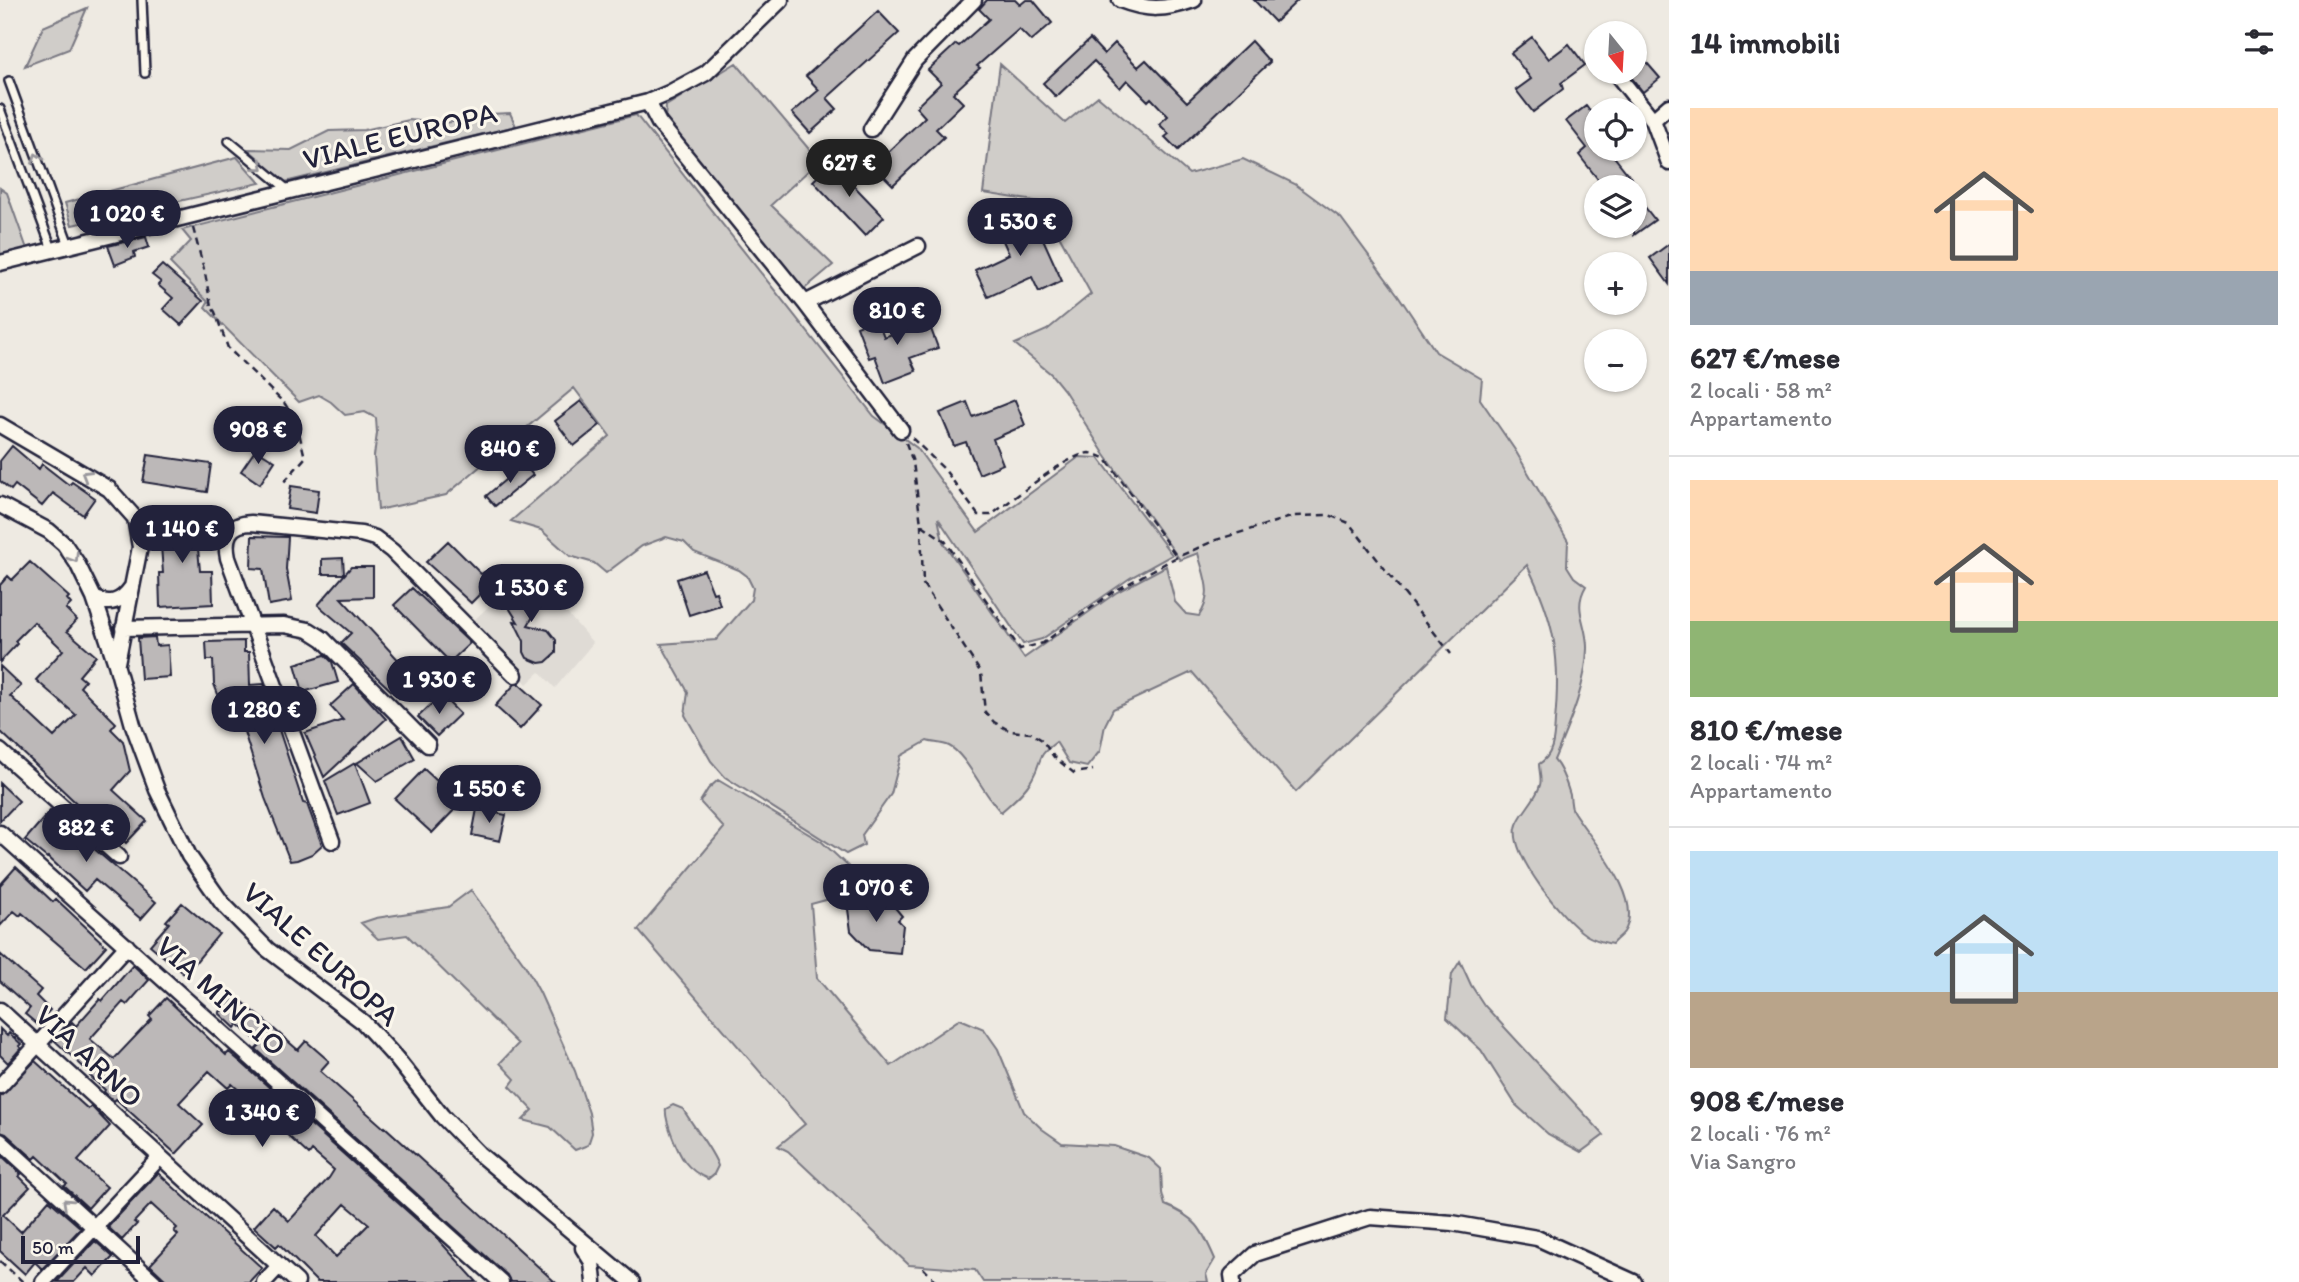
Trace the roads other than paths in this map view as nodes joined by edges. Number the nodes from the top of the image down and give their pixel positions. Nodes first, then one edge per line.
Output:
1 (142, 0) edge
2 (782, 0) edge
3 (974, 0) edge
4 (1120, 0) edge
5 (1194, 0) edge
6 (145, 73) dead end
7 (9, 81) dead end
8 (1624, 84) edge
9 (648, 102) junction
10 (1669, 106) edge
11 (0, 108) edge
12 (1653, 120) junction
13 (871, 129) dead end
14 (229, 141) dead end
15 (1669, 163) edge
16 (290, 191) junction
17 (69, 245) junction
18 (918, 246) dead end
19 (52, 248) junction
20 (0, 263) edge
21 (806, 303) junction
22 (0, 425) edge
23 (901, 430) road end
24 (0, 505) edge
25 (134, 585) junction
26 (94, 598) junction
27 (252, 625) junction
28 (123, 628) junction
29 (116, 664) junction
30 (515, 675) dead end
31 (428, 745) dead end
32 (0, 751) edge
33 (0, 833) edge
34 (332, 841) dead end
35 (119, 857) dead end
36 (127, 946) junction
37 (0, 1010) edge
38 (38, 1045) junction
39 (0, 1086) edge
40 (0, 1141) edge
41 (160, 1157) junction
42 (94, 1228) junction
43 (573, 1233) junction
44 (279, 1266) junction
45 (43, 1282) edge
46 (153, 1282) edge
47 (264, 1282) edge
48 (297, 1282) edge
49 (501, 1282) edge
50 (594, 1282) edge
51 (632, 1282) edge
52 (1233, 1282) edge
53 (1634, 1282) edge

1 - 6 lane
2 - 9 street, VIALE EUROPA
3 - 13 street
4 - 5 street
17 -> 7 lane
8 - 12 street
9 - 16 street, VIALE EUROPA
9 - 21 street
10 - 12 street
11 - 19 lane
12 - 15 street
14 -> 16 lane
16 - 17 street, VIALE EUROPA
17 - 19 street, VIALE EUROPA
18 - 21 street
19 - 20 street, VIALE EUROPA
21 - 23 street
25 -> 22 street
24 -> 26 street, VIALE EUROPA
25 - 26 street
25 - 28 street
26 - 29 street, VIALE EUROPA
27 - 28 street
27 - 30 street
27 - 31 street
27 - 34 street
28 - 29 street
29 - 43 street, VIALE EUROPA
32 - 35 street
33 - 36 street, VIA MINCIO
36 - 38 street
36 - 49 street, VIA MINCIO
37 - 38 street, VIA ARNO
38 - 39 street
38 - 41 street, VIA ARNO
42 -> 40 street
41 - 42 street
41 - 44 street, VIA ARNO
42 - 45 street
42 - 46 street
43 - 50 street
43 - 51 street, VIALE EUROPA
44 - 47 street
44 - 48 street, VIA ARNO
52 - 53 street

